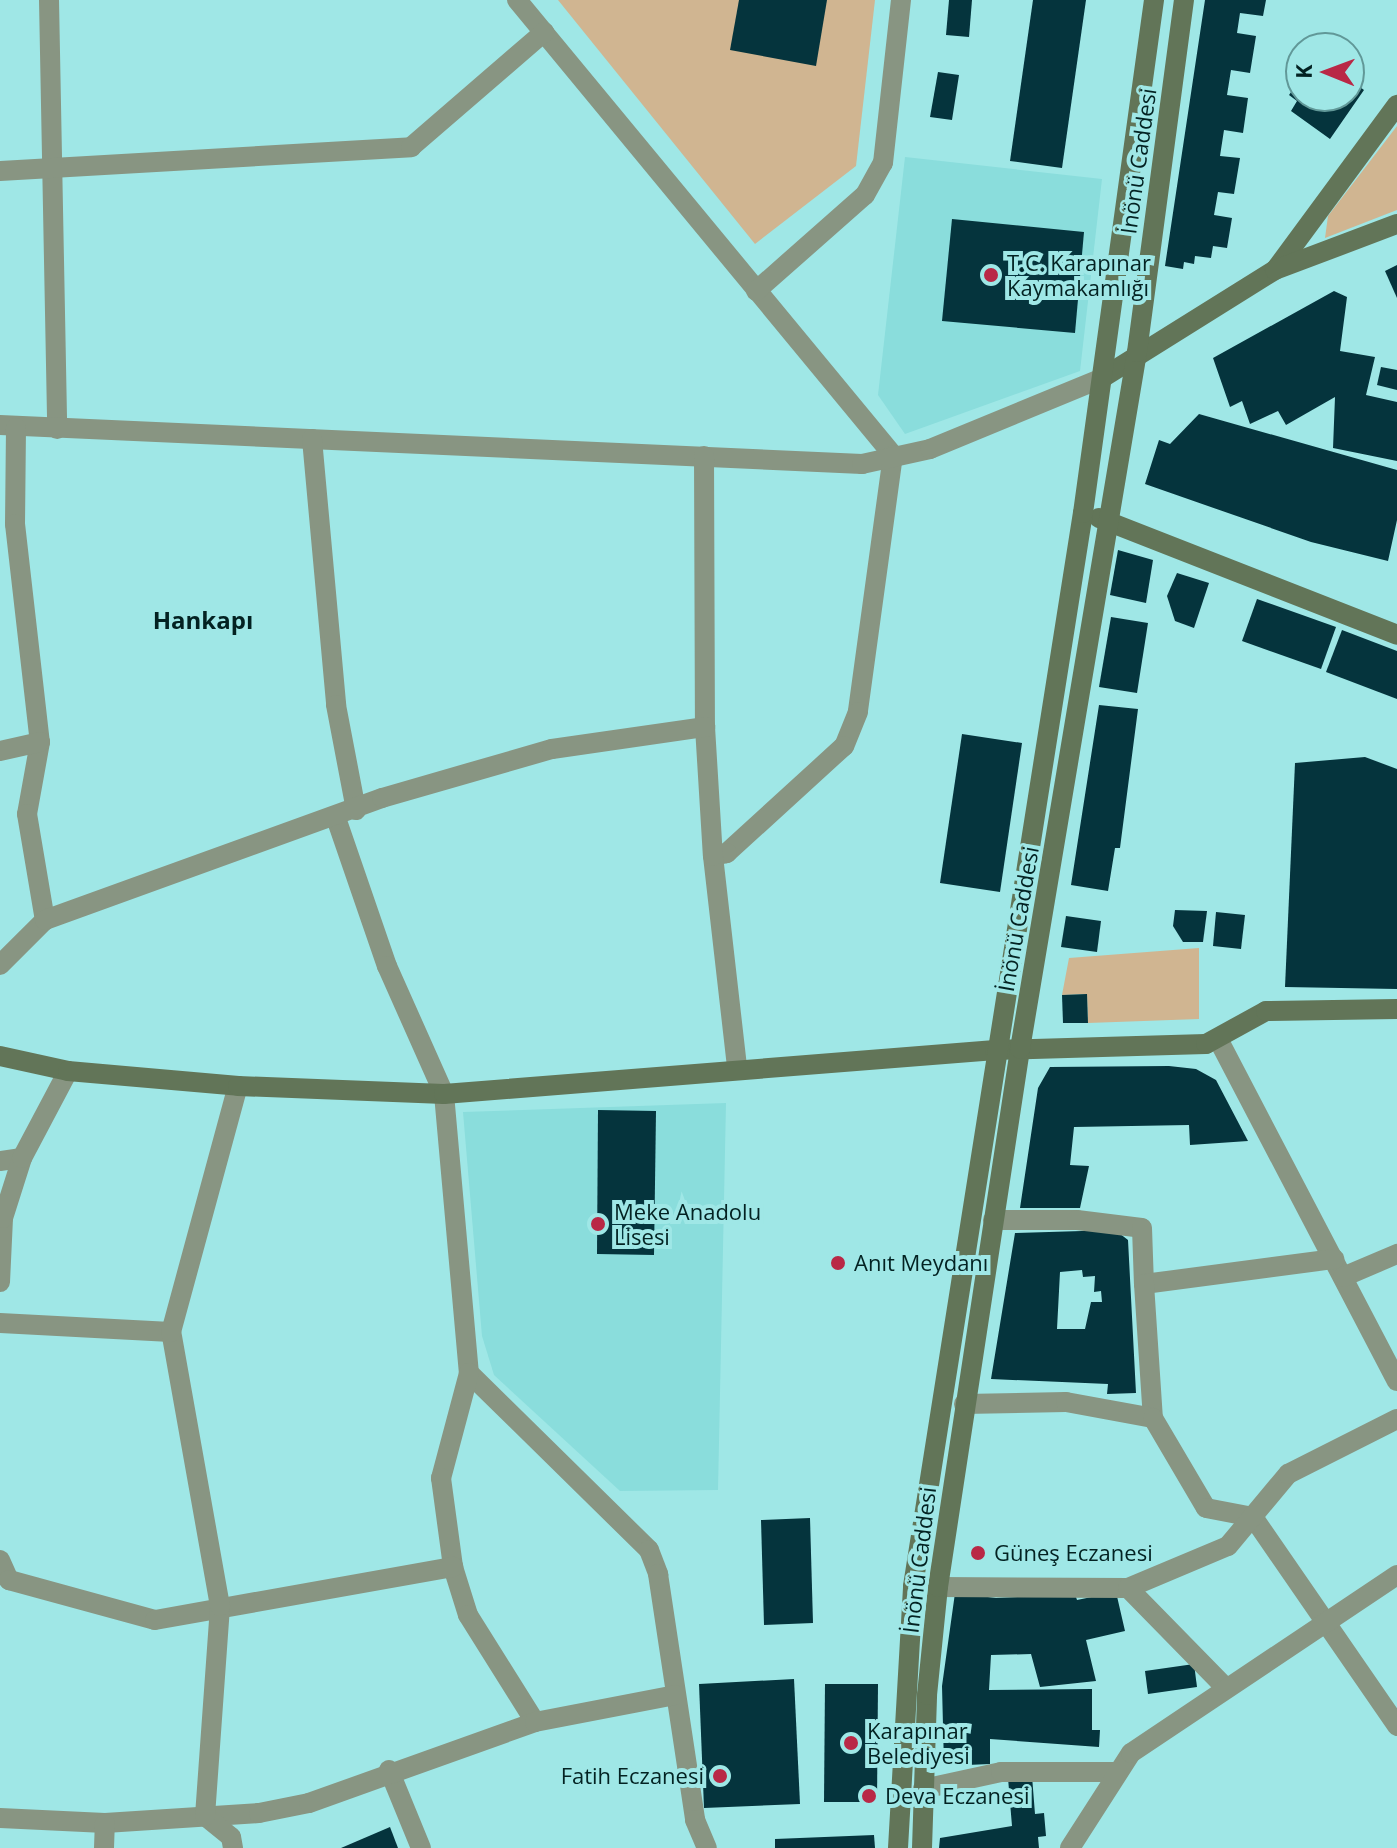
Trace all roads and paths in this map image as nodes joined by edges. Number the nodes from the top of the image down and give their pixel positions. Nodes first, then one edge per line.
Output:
1 (49, 0) edge
2 (517, 0) edge
3 (901, 0) edge
4 (1154, 0) edge
5 (1184, 0) edge
6 (544, 32) junction
7 (1397, 105) edge
8 (54, 164) junction
9 (0, 171) edge
10 (1397, 224) edge
11 (1275, 270) junction
12 (756, 291) junction
13 (1137, 352) junction
14 (1102, 378) junction
15 (8, 426) edge
16 (57, 429) junction
17 (312, 439) junction
18 (893, 455) junction
19 (704, 456) junction
20 (1083, 513) junction
21 (1109, 521) junction
22 (1397, 635) edge
23 (705, 727) junction
24 (40, 742) junction
25 (0, 751) edge
26 (356, 810) junction
27 (336, 818) junction
28 (713, 856) junction
29 (45, 920) junction
30 (0, 965) edge
31 (1397, 1009) edge
32 (1218, 1039) junction
33 (1020, 1049) junction
34 (995, 1050) junction
35 (0, 1056) edge
36 (737, 1067) junction
37 (68, 1071) junction
38 (238, 1086) junction
39 (444, 1094) junction
40 (22, 1158) junction
41 (0, 1161) edge
42 (993, 1220) junction
43 (1397, 1254) edge
44 (1339, 1268) junction
45 (0, 1282) edge
46 (1144, 1284) junction
47 (0, 1323) edge
48 (171, 1332) junction
49 (469, 1373) junction
50 (1397, 1381) edge
51 (964, 1404) junction
52 (1153, 1418) junction
53 (1397, 1419) edge
54 (1253, 1517) junction
55 (0, 1560) edge
56 (453, 1567) junction
57 (1397, 1575) edge
58 (938, 1587) junction
59 (1128, 1588) junction
60 (220, 1606) junction
61 (1328, 1622) junction
62 (1226, 1688) junction
63 (675, 1695) junction
64 (535, 1722) junction
65 (1397, 1726) edge
66 (389, 1770) junction
67 (1118, 1772) junction
68 (923, 1789) junction
69 (205, 1816) junction
70 (0, 1818) edge
71 (105, 1823) junction
72 (104, 1848) edge
73 (233, 1848) edge
74 (421, 1848) edge
75 (707, 1848) edge
76 (898, 1848) edge
77 (922, 1848) edge
78 (1070, 1848) edge

1 - 8 street
2 - 6 street
3 - 12 street
4 - 14 main road, İnönü Caddesi
5 - 13 main road, İnönü Caddesi
6 - 8 street
6 - 12 street
7 - 11 main road
8 - 9 street
8 - 16 street
10 - 11 main road
11 - 13 main road
12 - 18 street
13 - 14 main road
13 - 21 main road, İnönü Caddesi
14 - 18 street
14 - 20 main road, İnönü Caddesi
15 - 16 street
15 - 24 street
16 - 17 street
17 - 19 street
17 - 26 street
18 - 19 street
18 - 28 street
19 - 23 street
20 - 21 main road
20 - 34 main road, İnönü Caddesi
21 - 22 main road
21 - 33 main road, İnönü Caddesi
23 - 26 street
23 - 28 street
24 - 25 street
24 - 29 street
26 - 27 street
27 - 29 street
27 - 39 street
28 - 36 street
29 - 30 street
31 - 32 main road
32 - 33 main road
32 - 44 street
33 - 34 main road
33 - 42 main road, İnönü Caddesi
34 - 36 main road
34 - 76 main road, İnönü Caddesi
35 - 37 main road
36 - 39 main road
37 - 38 main road
37 - 40 street
38 - 39 main road
38 - 48 street
39 - 49 street
40 - 41 street
40 - 45 street
42 - 46 street
42 - 51 main road, İnönü Caddesi
43 - 44 street
44 - 46 street
44 - 50 street
46 - 52 street
47 - 48 street
48 - 60 street
49 - 56 street
49 - 63 street
51 - 52 street
51 - 58 main road, İnönü Caddesi
52 - 54 street
53 - 54 street
54 - 59 street
54 - 61 street
55 - 60 street
56 - 60 street
56 - 64 street
57 - 61 street
58 - 59 street
58 - 68 main road, İnönü Caddesi
59 - 62 street
60 - 69 street
61 - 62 street
61 - 65 street
62 - 67 street
63 - 64 street
63 - 75 street
64 - 66 street
66 - 69 street
66 - 74 street
67 - 68 street
67 - 78 street
68 - 77 main road, İnönü Caddesi
69 - 71 street
69 - 73 street
70 - 71 street
71 - 72 street

